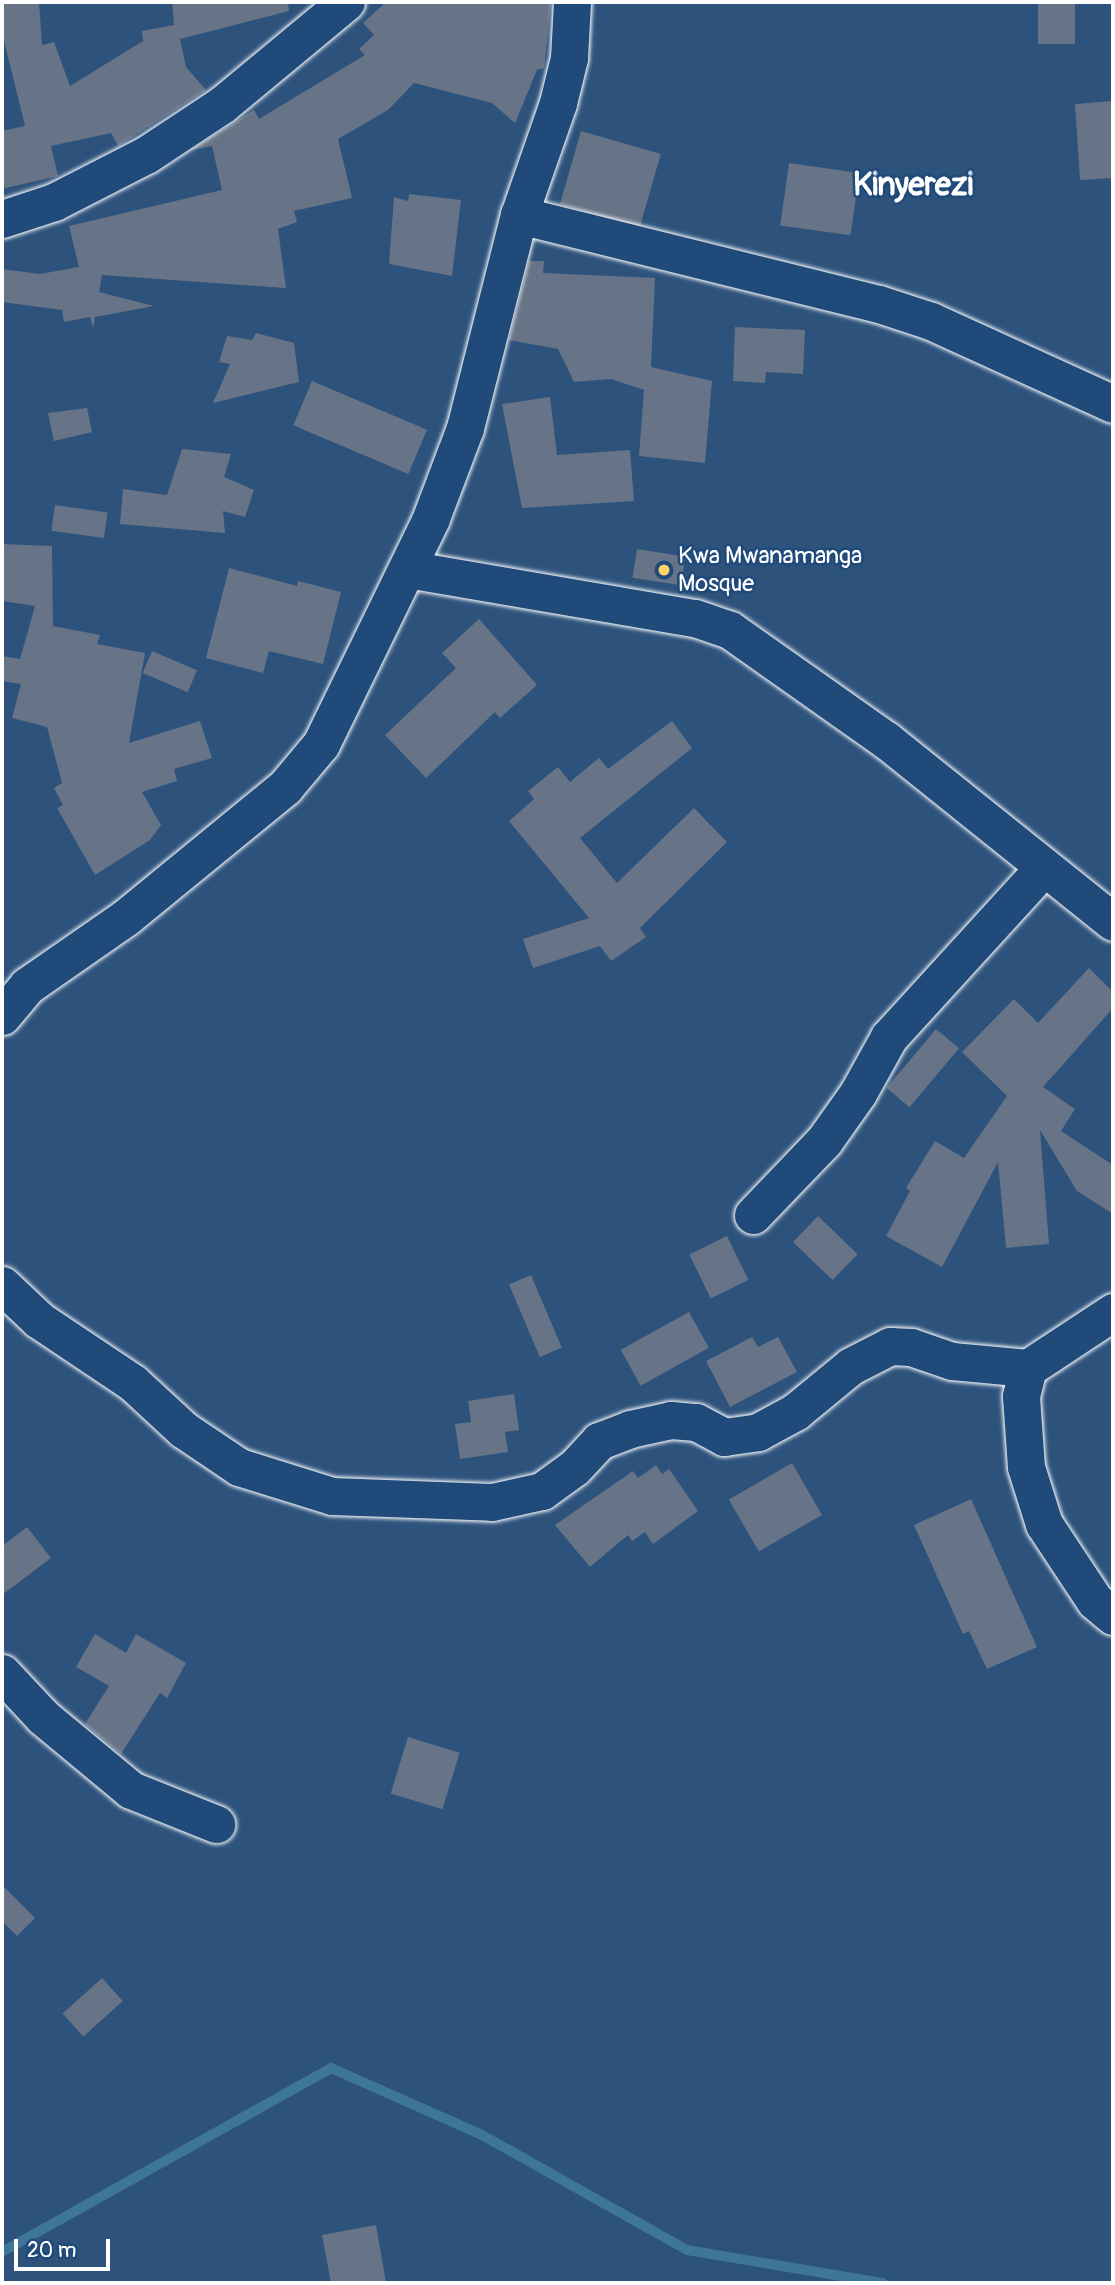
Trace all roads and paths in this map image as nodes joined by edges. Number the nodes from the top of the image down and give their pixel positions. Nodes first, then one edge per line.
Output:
1 (346, 2) edge
2 (572, 2) edge
3 (519, 215) junction
4 (2, 219) edge
5 (1113, 404) edge
6 (407, 569) junction
7 (1044, 867) junction
8 (1113, 922) edge
9 (2, 1016) edge
10 (752, 1215) dead end
11 (2, 1284) edge
12 (1113, 1312) edge
13 (1028, 1368) junction
14 (1113, 1616) edge
15 (2, 1673) edge
16 (216, 1824) dead end

1 - 4 street
2 - 3 street
3 - 5 street
3 - 6 street
6 - 7 street
6 - 9 street
7 - 8 street
7 - 10 street
11 - 13 street
12 - 13 street
13 - 14 street
15 - 16 street

